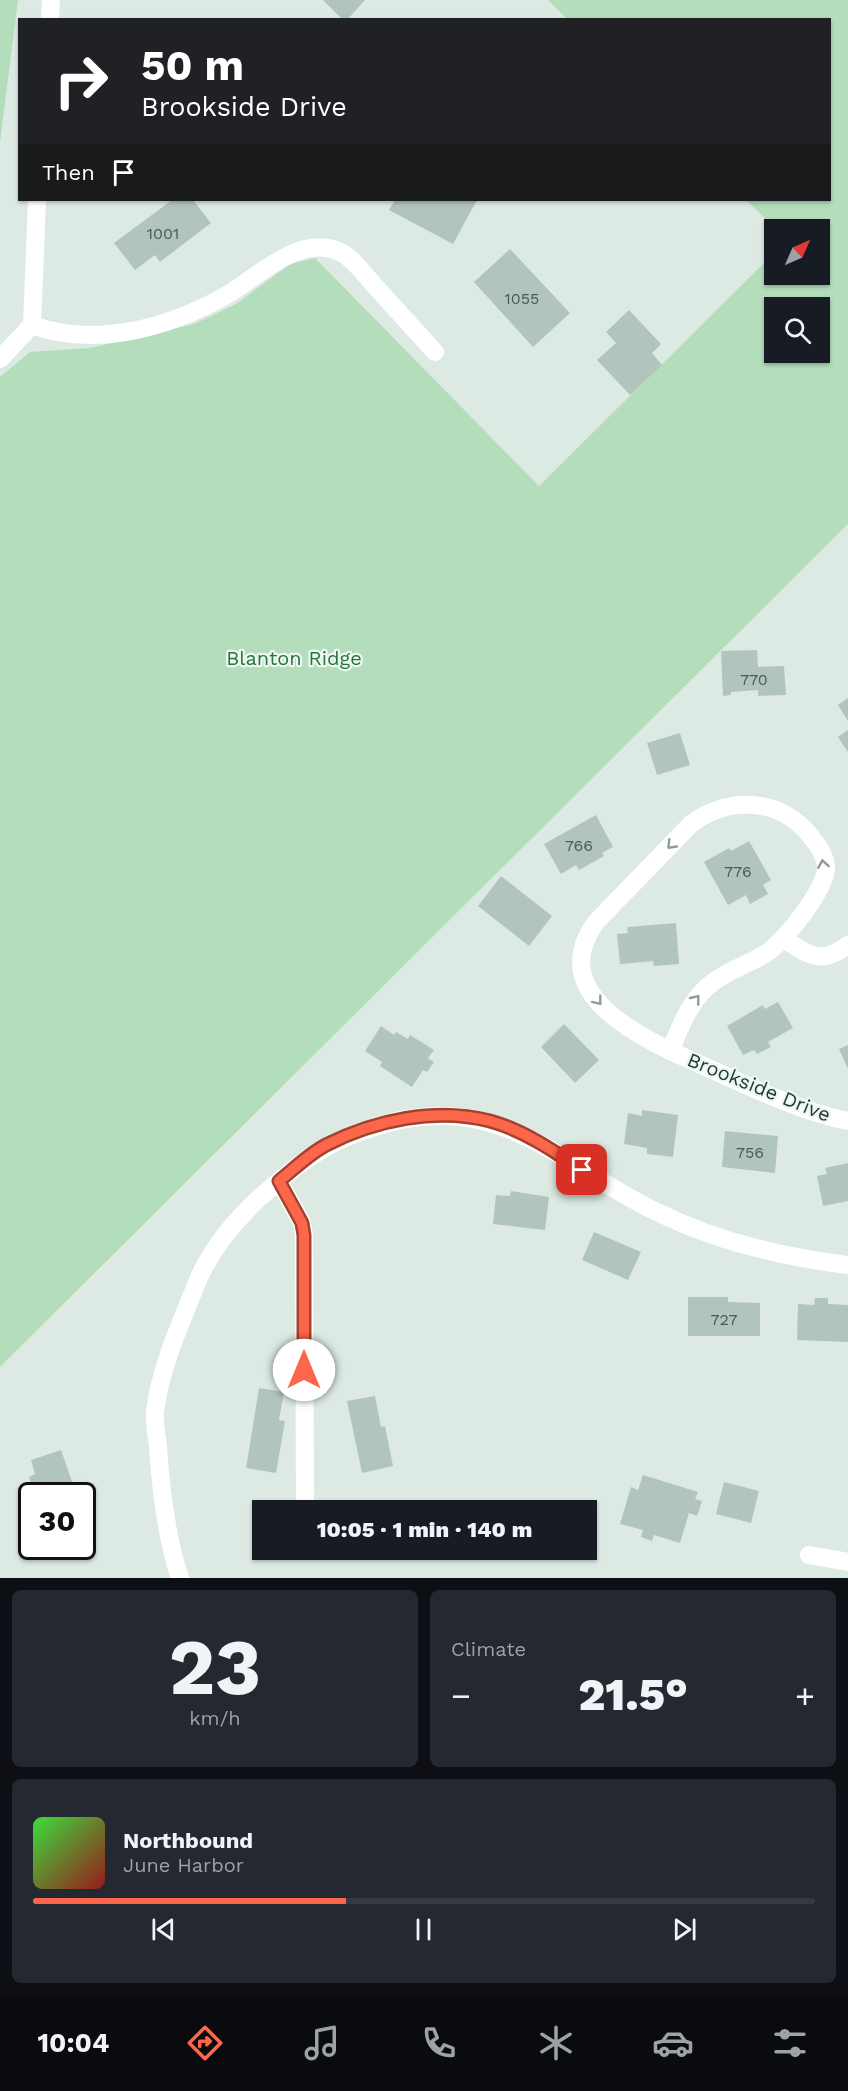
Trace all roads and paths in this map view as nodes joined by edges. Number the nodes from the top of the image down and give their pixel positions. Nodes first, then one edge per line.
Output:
1 (51, 0) edge
2 (50, 18) edge
3 (37, 201) edge
4 (32, 325) junction
5 (435, 352) dead end
6 (0, 359) edge
7 (783, 939) junction
8 (848, 945) edge
9 (670, 1051) junction
10 (848, 1121) edge
11 (279, 1181) junction
12 (848, 1265) edge
13 (305, 1500) edge
14 (809, 1555) dead end
15 (848, 1562) edge
16 (180, 1578) edge

1 - 2 street
3 - 4 street
4 - 5 street
4 - 6 street
7 - 8 street
9 -> 7 street, Brookside Drive
7 -> 9 street, Brookside Drive
9 - 10 street, Brookside Drive
11 - 12 street
11 - 13 street
11 - 16 street
14 - 15 street

